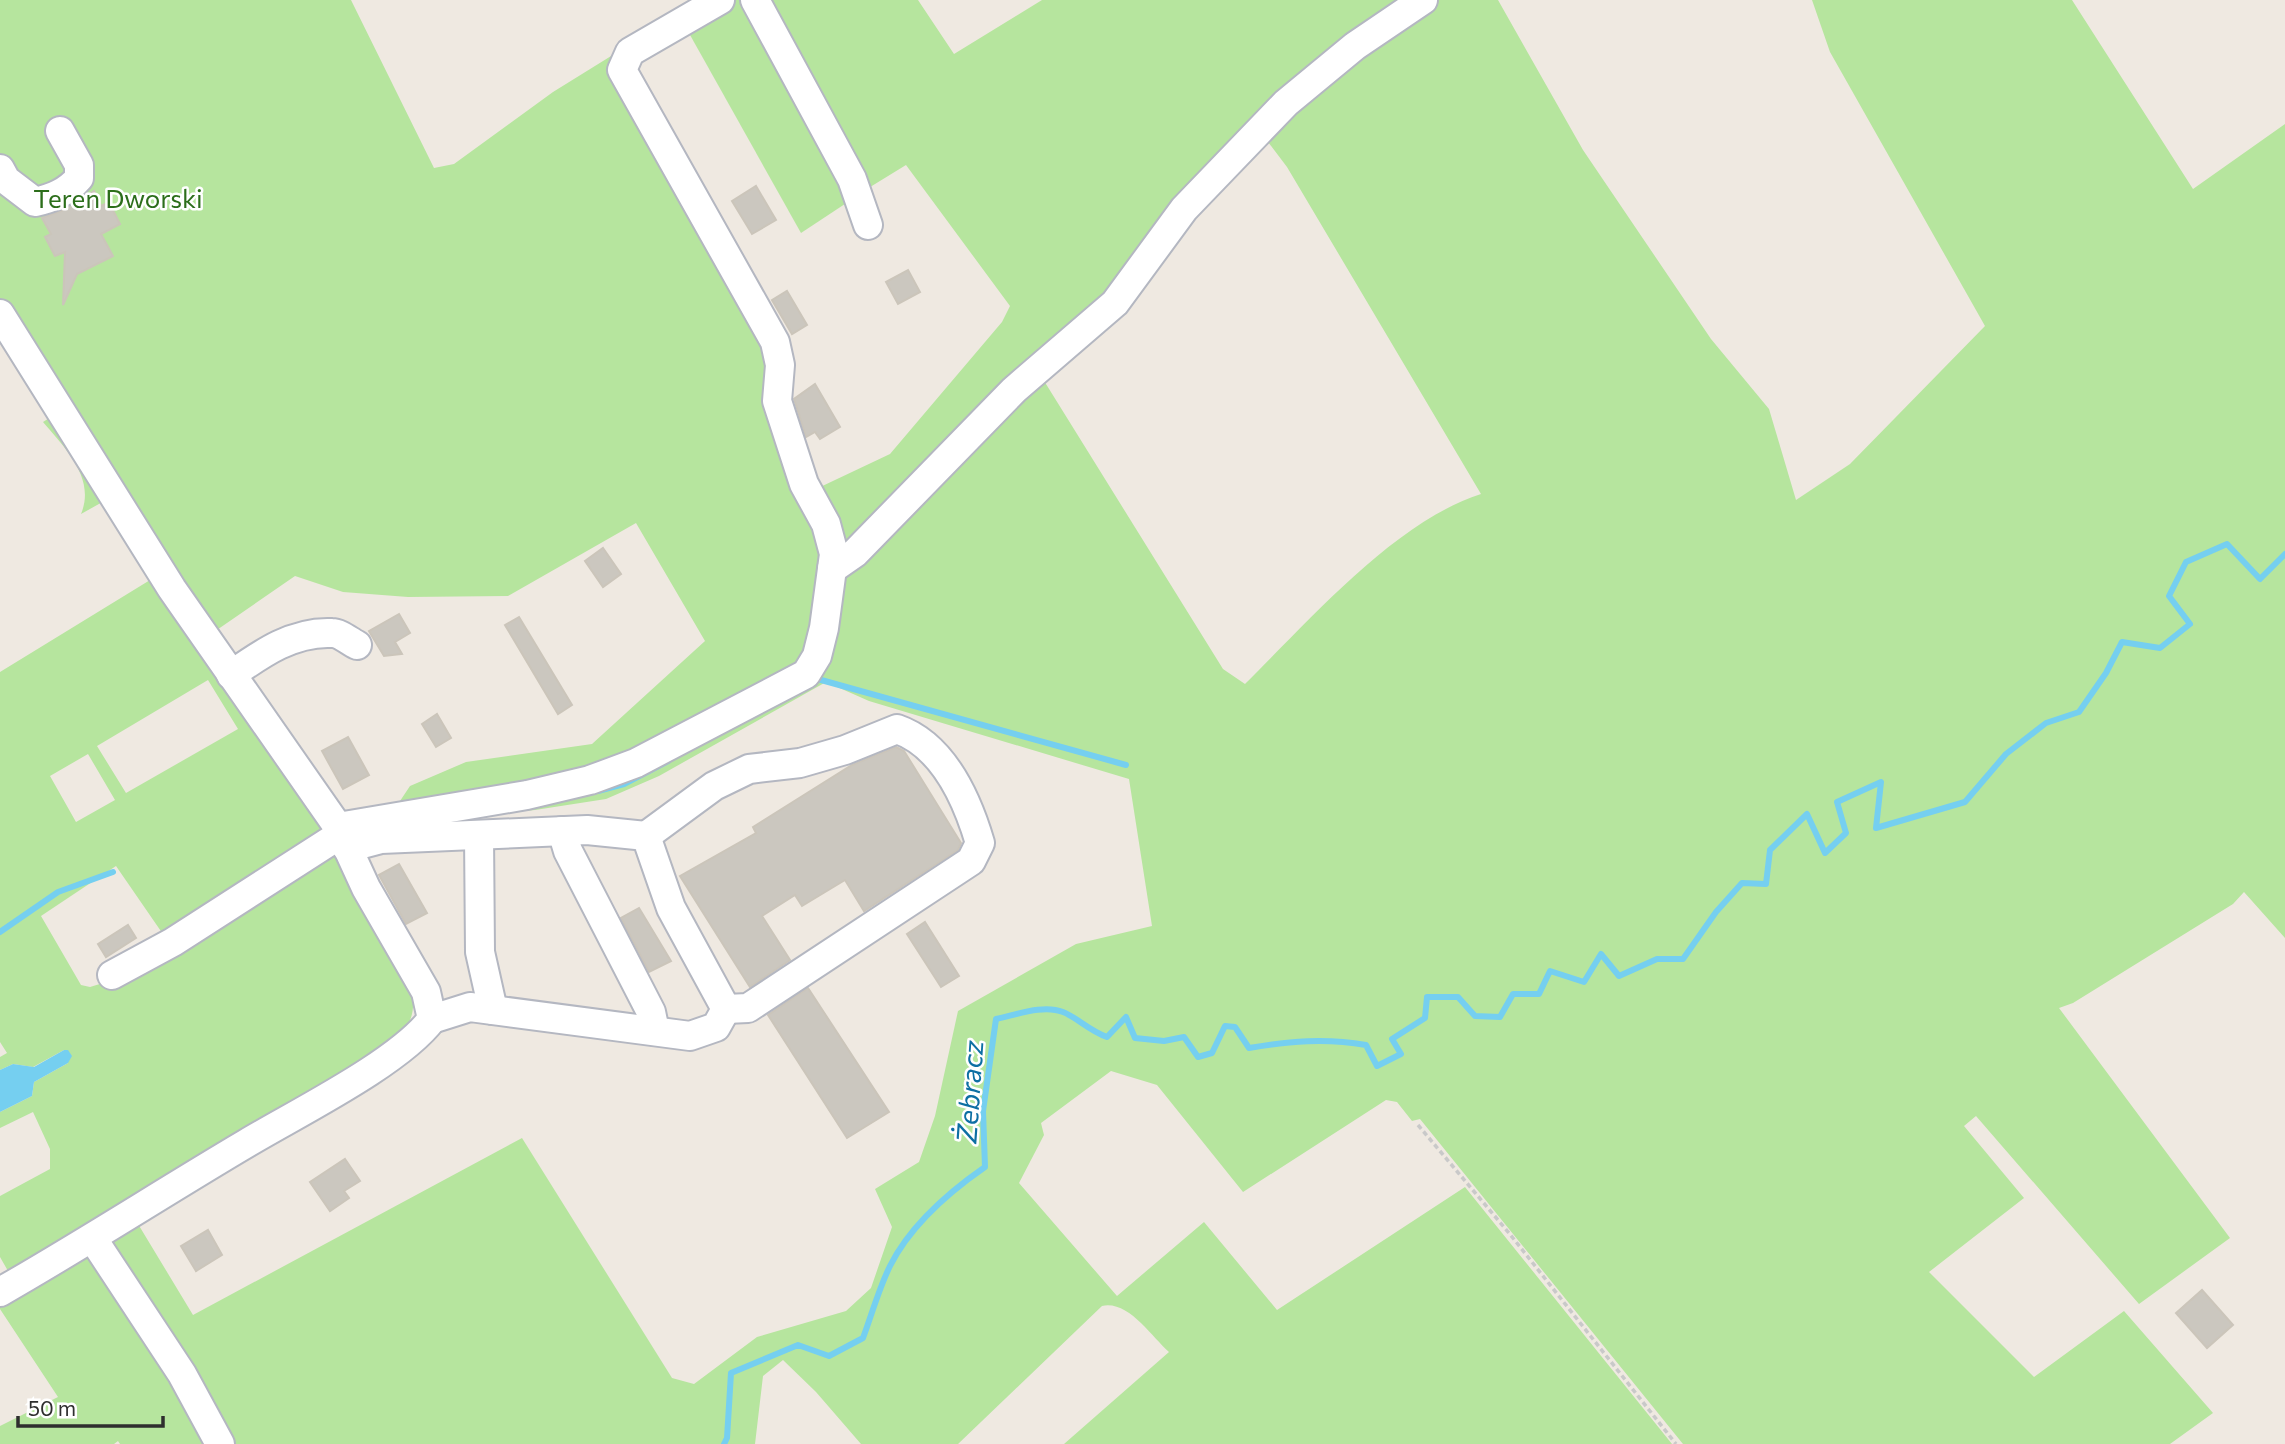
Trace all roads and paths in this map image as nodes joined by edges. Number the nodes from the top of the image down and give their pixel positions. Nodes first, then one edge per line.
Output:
1 (720, 0) edge
2 (755, 0) edge
3 (1423, 0) edge
4 (60, 131) dead end
5 (0, 169) edge
6 (868, 225) dead end
7 (0, 314) edge
8 (832, 569) junction
9 (357, 645) dead end
10 (231, 675) junction
11 (562, 831) junction
12 (479, 835) junction
13 (342, 836) junction
14 (646, 836) junction
15 (112, 975) dead end
16 (726, 1009) junction
17 (493, 1010) junction
18 (432, 1019) junction
19 (655, 1031) junction
20 (1418, 1125) dead end
21 (93, 1240) junction
22 (0, 1292) edge
23 (220, 1444) edge
24 (1676, 1444) edge

1 - 8 street
2 - 6 street
3 - 8 street
4 - 5 street
7 - 10 street
8 - 13 street
9 - 10 street
10 - 13 street
11 - 12 street
11 - 14 street
11 - 19 street
12 - 13 street
12 - 17 street
13 - 15 street
13 - 18 street
14 - 16 street
14 - 16 street
16 - 19 street
17 - 18 street
17 - 19 street
18 - 21 street
20 - 24 path
21 - 22 street
21 - 23 street

